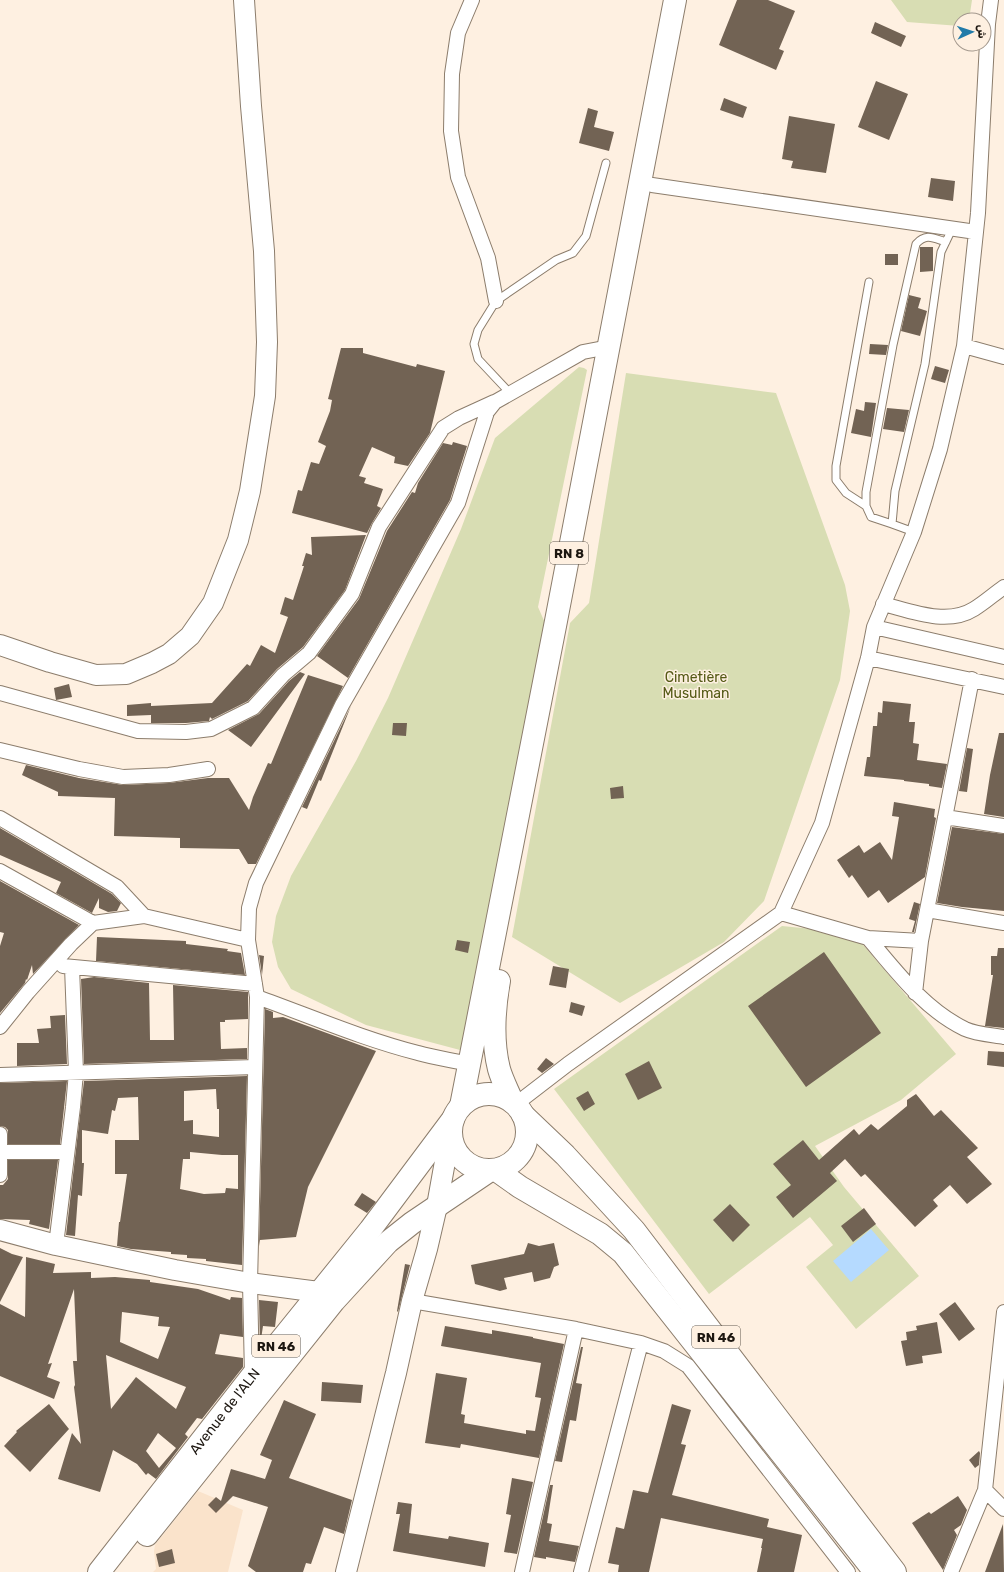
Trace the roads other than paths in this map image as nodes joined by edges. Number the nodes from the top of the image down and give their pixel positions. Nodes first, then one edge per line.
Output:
1 (244, 0) edge
2 (472, 0) edge
3 (675, 0) edge
4 (691, 0) edge
5 (991, 0) edge
6 (606, 163) dead end
7 (652, 186) junction
8 (952, 229) junction
9 (976, 232) junction
10 (946, 242) junction
11 (869, 282) dead end
12 (496, 301) junction
13 (964, 346) junction
14 (609, 347) junction
15 (1004, 357) edge
16 (510, 393) junction
17 (495, 402) junction
18 (866, 506) junction
19 (892, 524) junction
20 (914, 532) junction
21 (1004, 587) edge
22 (883, 604) junction
23 (874, 627) junction
24 (0, 645) edge
25 (1004, 657) edge
26 (868, 658) junction
27 (972, 679) junction
28 (1004, 687) edge
29 (0, 693) edge
30 (0, 750) edge
31 (208, 769) dead end
32 (945, 817) junction
33 (0, 818) edge
34 (1004, 826) edge
35 (0, 871) edge
36 (927, 910) junction
37 (780, 914) junction
38 (144, 916) junction
39 (93, 922) junction
40 (1004, 923) edge
41 (868, 938) junction
42 (248, 940) junction
43 (920, 941) junction
44 (53, 965) junction
45 (72, 967) junction
46 (256, 990) junction
47 (915, 993) junction
48 (0, 1027) edge
49 (1004, 1037) edge
50 (469, 1064) junction
51 (255, 1067) junction
52 (76, 1072) junction
53 (0, 1075) edge
54 (517, 1107) junction
55 (455, 1117) junction
56 (0, 1134) edge
57 (0, 1152) edge
58 (67, 1152) junction
59 (493, 1171) junction
60 (0, 1175) edge
61 (437, 1206) junction
62 (0, 1230) edge
63 (56, 1245) junction
64 (250, 1283) junction
65 (327, 1296) junction
66 (412, 1301) junction
67 (1004, 1312) edge
68 (576, 1329) junction
69 (641, 1343) junction
70 (1002, 1362) edge
71 (252, 1376) junction
72 (985, 1490) junction
73 (1004, 1509) edge
74 (99, 1572) edge
75 (118, 1572) edge
76 (346, 1572) edge
77 (522, 1572) edge
78 (581, 1572) edge
79 (848, 1572) edge
80 (875, 1572) edge
81 (895, 1572) edge
82 (951, 1572) edge

1 - 24 main road
2 - 12 street
3 - 14 main road, RN 8
4 - 7 main road, RN 8
5 - 9 street
6 - 12 lane
7 - 8 street
7 - 54 main road, RN 8
8 - 9 street
8 - 10 lane
9 - 13 street
10 - 18 lane
10 - 19 lane
11 - 18 lane
12 - 16 lane
13 - 15 street
13 - 20 street
14 - 16 street
14 - 50 main road, RN 8
16 - 17 street
17 - 29 street
17 - 42 street
18 - 19 lane
19 - 20 lane
20 - 22 street
21 - 22 street
22 - 23 street
23 - 25 street
23 - 26 street
26 - 27 street
26 - 37 street
27 - 28 street
27 - 32 street
30 - 31 street
32 - 34 street
32 - 36 street
33 - 38 street
35 - 39 street
36 - 40 street
36 - 43 street
37 - 41 street
37 - 54 street
38 - 39 street
38 - 42 street
39 - 44 street
41 - 43 street
41 - 47 street
42 - 46 street
43 - 47 street
44 - 45 street
44 - 48 street
45 - 46 street
45 - 52 street
46 - 50 street
46 - 51 street
47 - 49 street
50 - 55 main road, RN 8
51 - 52 street
51 - 64 street
52 - 53 street
52 - 58 street
54 - 55 main road
54 - 59 main road
54 - 81 main road, RN 46
55 - 59 main road
55 - 61 main road
55 - 65 main road, Avenue de l'ALN / RN 46
56 - 57 street
57 - 58 street
57 - 60 street
58 - 63 street
59 - 61 main road, Avenue de l'ALN / RN 46
59 - 80 main road, RN 46
61 - 65 main road, Avenue de l'ALN / RN 46
61 - 66 main road
62 - 63 main road
63 - 64 main road
64 - 65 main road
64 - 71 street
65 - 71 main road, Avenue de l'ALN / RN 46
65 - 75 main road, Avenue de l'ALN / RN 46
66 - 68 street
66 - 76 main road
67 - 70 street
68 - 69 street
68 - 77 street
69 - 78 street
69 - 79 street
70 - 72 street
71 - 74 main road, Avenue de l'ALN / RN 46
72 - 73 street
72 - 82 street

